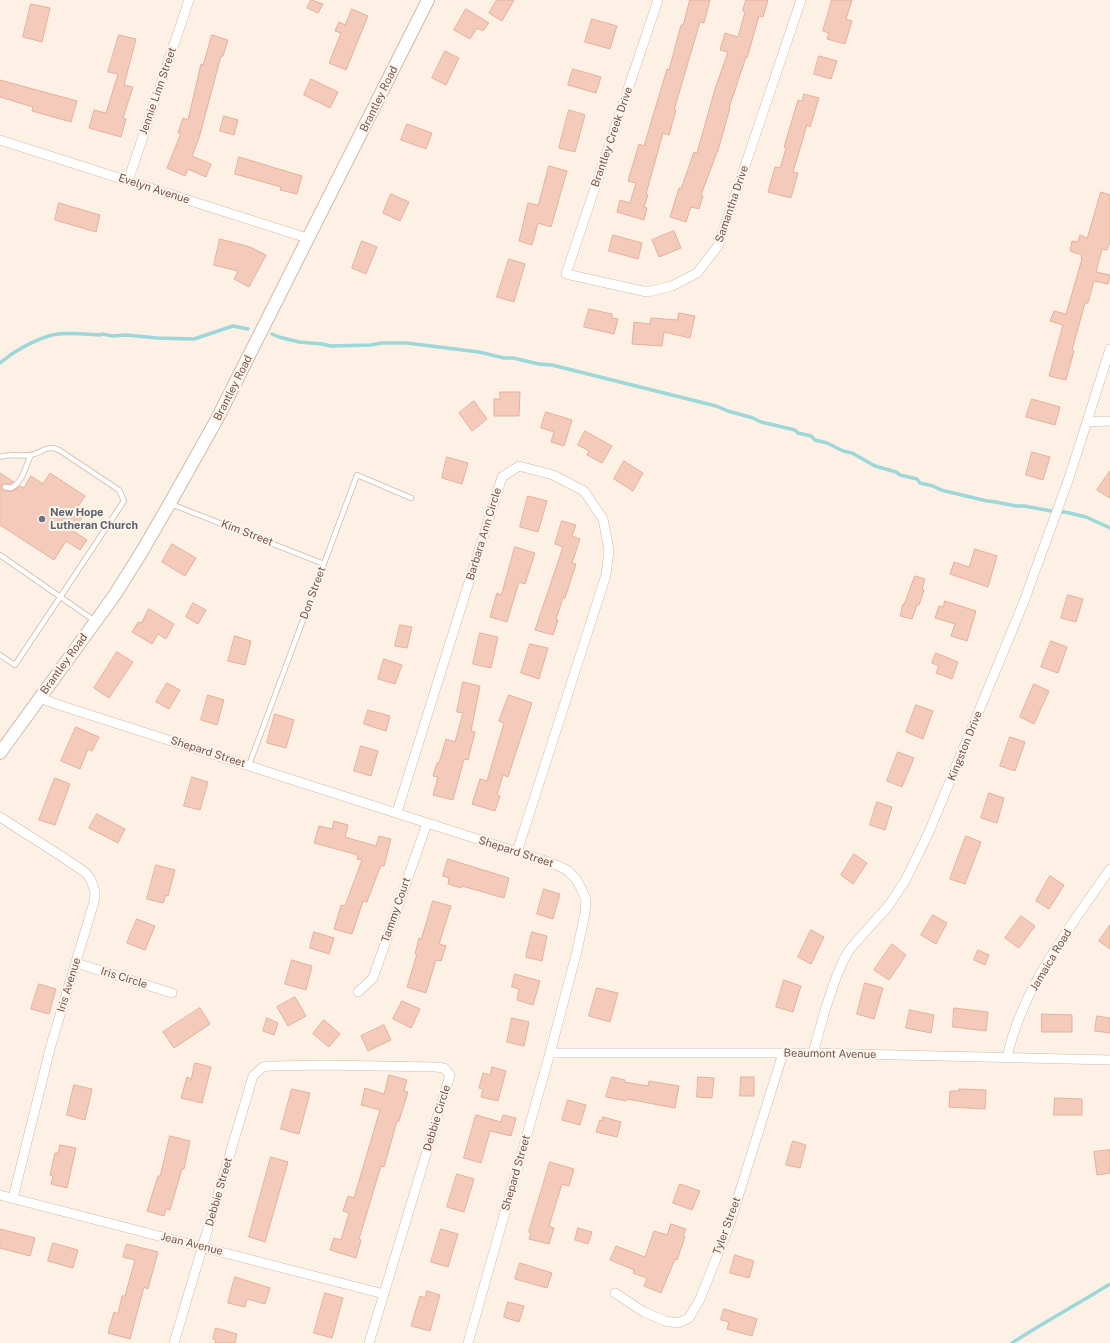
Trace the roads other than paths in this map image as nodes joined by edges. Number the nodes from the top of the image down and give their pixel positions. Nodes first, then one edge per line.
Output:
1 (189, 0) edge
2 (428, 0) edge
3 (658, 0) edge
4 (801, 0) edge
5 (0, 140) edge
6 (128, 181) junction
7 (308, 238) junction
8 (566, 274) joint
9 (1110, 350) edge
10 (1110, 421) edge
11 (1087, 422) junction
12 (31, 455) junction
13 (0, 457) edge
14 (5, 487) dead end
15 (411, 498) dead end
16 (170, 503) junction
17 (0, 555) edge
18 (324, 564) junction
19 (60, 597) junction
20 (95, 621) junction
21 (0, 655) edge
22 (40, 698) junction
23 (1, 750) edge
24 (249, 765) junction
25 (397, 812) junction
26 (0, 817) edge
27 (427, 823) junction
28 (517, 852) junction
29 (1110, 869) edge
30 (76, 963) junction
31 (358, 992) dead end
32 (172, 993) dead end
33 (550, 1053) junction
34 (783, 1053) junction
35 (813, 1053) junction
36 (1007, 1058) junction
37 (1110, 1060) edge
38 (263, 1067) joint
39 (0, 1195) edge
40 (13, 1198) junction
41 (203, 1247) junction
42 (384, 1294) junction
43 (615, 1294) dead end
44 (174, 1343) edge
45 (369, 1343) edge
46 (468, 1343) edge

1 - 6 street, Jennie Linn Street
2 - 7 street, Brantley Road
3 - 8 street, Brantley Creek Drive
4 - 8 street, Samantha Drive
5 - 6 street, Evelyn Avenue
6 - 7 street, Evelyn Avenue
7 - 16 street, Brantley Road
9 - 11 street, Kingston Drive
10 - 11 street
11 - 35 street, Kingston Drive
12 - 13 lane
12 - 14 lane
12 - 19 lane
15 - 18 lane, Don Street
16 - 18 lane, Kim Street
16 - 20 street, Brantley Road
17 - 19 lane
18 - 24 lane, Don Street
19 - 20 lane
19 - 21 lane
20 - 22 street, Brantley Road
22 - 23 street, Brantley Road
22 - 24 street, Shepard Street
24 - 25 street, Shepard Street
25 - 27 street, Shepard Street
25 - 28 street, Barbara Ann Circle
26 - 30 street, Iris Avenue
27 - 28 street, Shepard Street
27 - 31 street, Tammy Court
28 - 33 street, Shepard Street
29 - 36 street, Jamaica Road
30 - 32 street, Iris Circle
30 - 40 street, Iris Avenue
33 - 34 street, Beaumont Avenue
33 - 46 street, Shepard Street
34 - 35 street, Beaumont Avenue
34 - 43 street, Tyler Street
35 - 36 street, Beaumont Avenue
36 - 37 street, Beaumont Avenue
38 - 41 street, Debbie Street
38 - 42 street, Debbie Circle
39 - 40 street, Jean Avenue
40 - 41 street, Jean Avenue
41 - 42 street, Jean Avenue
41 - 44 street, Debbie Street
42 - 45 street, Debbie Circle

